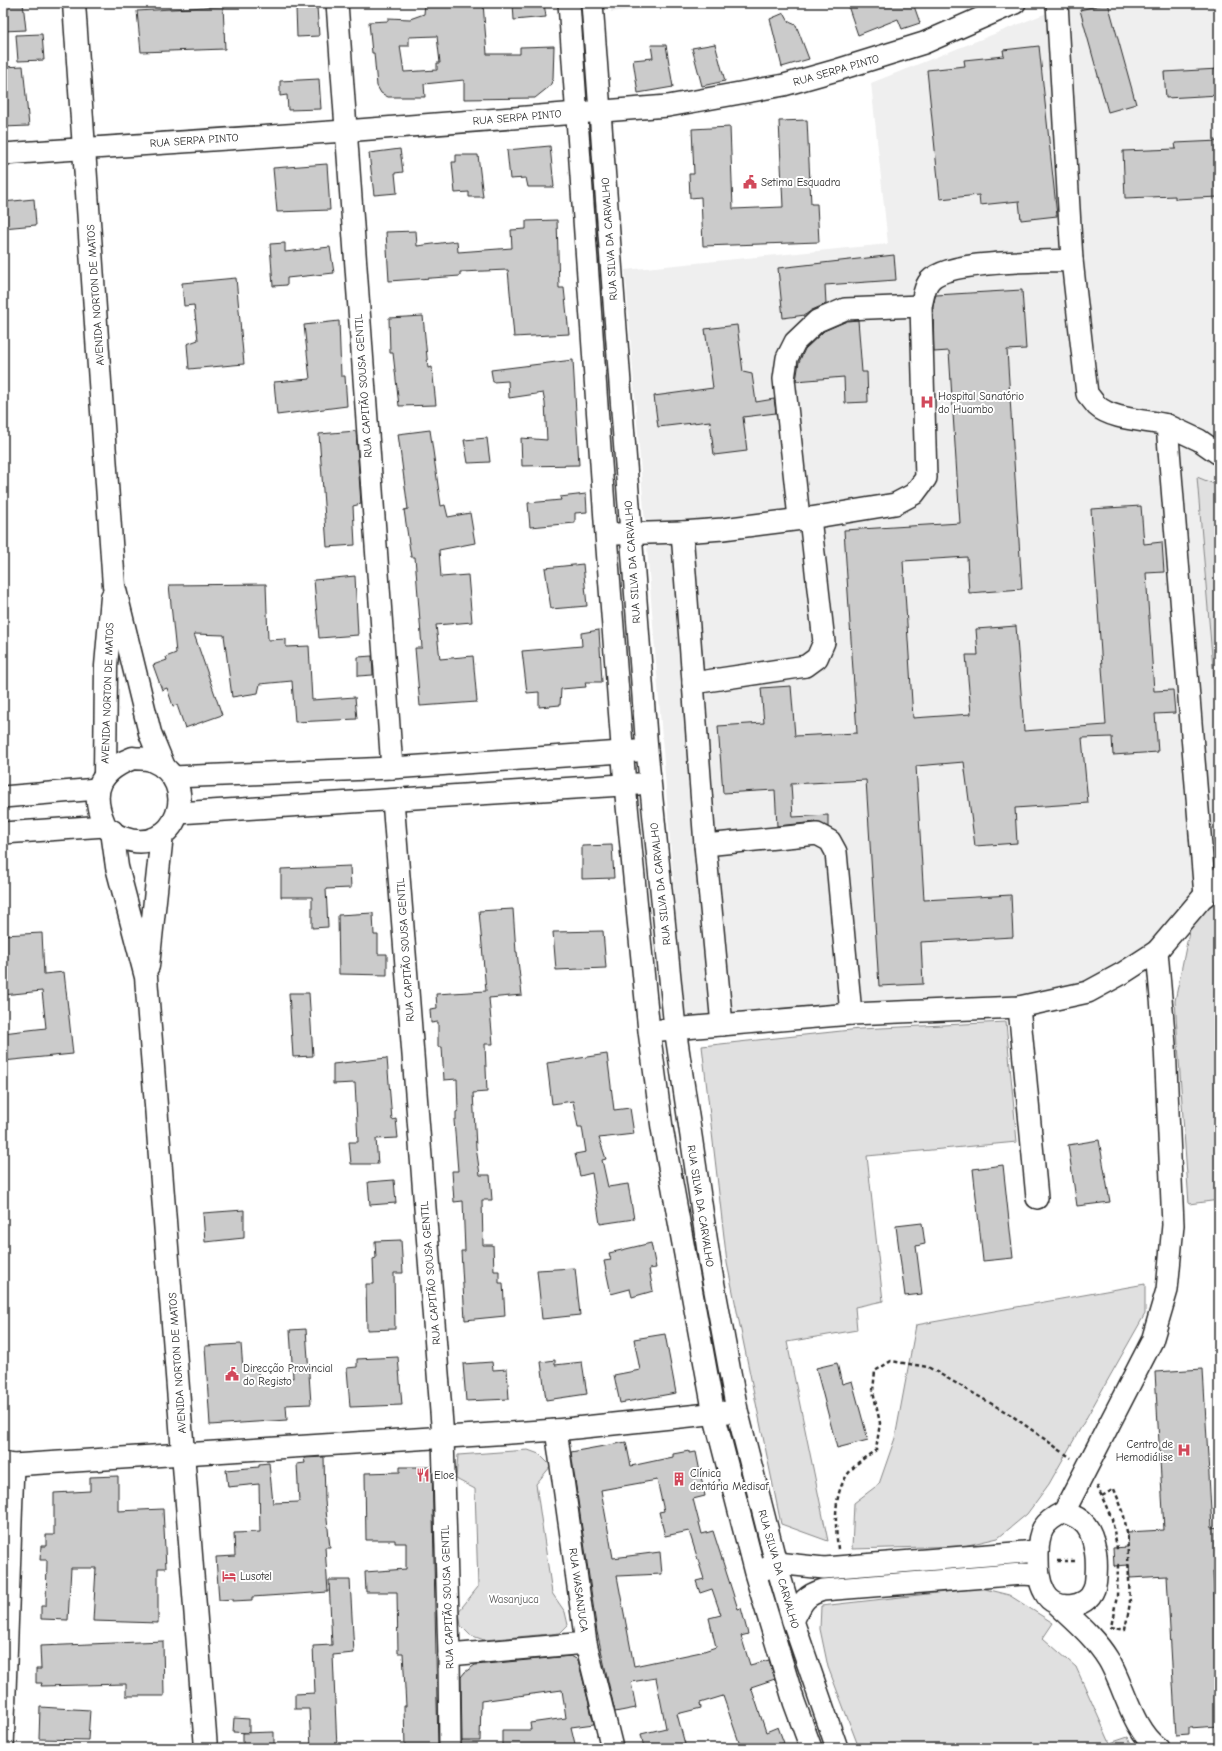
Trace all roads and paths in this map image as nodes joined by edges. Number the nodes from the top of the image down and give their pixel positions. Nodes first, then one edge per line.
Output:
1 (74, 3) edge
2 (337, 3) edge
3 (569, 3) edge
4 (592, 3) edge
5 (1015, 3) edge
6 (1057, 3) edge
7 (601, 110) junction
8 (576, 112) junction
9 (344, 131) junction
10 (85, 147) junction
11 (3, 154) edge
12 (584, 236) junction
13 (608, 236) junction
14 (1072, 260) junction
15 (921, 306) junction
16 (621, 403) junction
17 (597, 405) junction
18 (1167, 425) junction
19 (1219, 454) edge
20 (805, 518) junction
21 (682, 532) junction
22 (630, 533) junction
23 (606, 534) junction
24 (114, 586) junction
25 (693, 683) junction
26 (647, 750) junction
27 (623, 752) junction
28 (392, 768) junction
29 (169, 772) junction
30 (101, 782) junction
31 (650, 784) junction
32 (625, 785) junction
33 (3, 797) edge
34 (393, 800) junction
35 (178, 813) junction
36 (108, 829) junction
37 (3, 832) edge
38 (162, 834) junction
39 (705, 845) junction
40 (1219, 878) edge
41 (1205, 896) junction
42 (1157, 951) junction
43 (146, 977) junction
44 (1019, 1007) junction
45 (851, 1014) junction
46 (722, 1025) junction
47 (675, 1028) junction
48 (649, 1031) junction
49 (688, 1125) junction
50 (662, 1128) junction
51 (1037, 1198) dead end
52 (710, 1264) junction
53 (687, 1266) junction
54 (737, 1410) junction
55 (714, 1414) junction
56 (556, 1430) junction
57 (443, 1436) junction
58 (184, 1453) junction
59 (8, 1464) edge
60 (1086, 1469) junction
61 (1064, 1512) junction
62 (1107, 1558) junction
63 (776, 1563) junction
64 (1032, 1563) junction
65 (839, 1567) junction
66 (755, 1573) junction
67 (1058, 1605) junction
68 (794, 1621) junction
69 (586, 1643) junction
70 (449, 1655) junction
71 (817, 1693) junction
72 (794, 1702) junction
73 (3, 1748) edge
74 (206, 1748) edge
75 (450, 1748) edge
76 (612, 1748) edge
77 (812, 1748) edge
78 (837, 1748) edge
79 (1158, 1748) edge

1 - 10 main road, AVENIDA NORTON DE MATOS
2 - 9 street, RUA CAPITÃO SOUSA GENTIL
3 - 8 street, RUA SILVA DA CARVALHO
4 - 7 street, RUA SILVA DA CARVALHO
5 - 7 street, RUA SERPA PINTO
6 - 14 street
7 - 8 street, RUA SERPA PINTO
7 - 13 street, RUA SILVA DA CARVALHO
8 - 9 street, RUA SERPA PINTO
8 - 12 street, RUA SILVA DA CARVALHO
9 - 10 street, RUA SERPA PINTO
9 - 28 street, RUA CAPITÃO SOUSA GENTIL
10 - 11 street, RUA SERPA PINTO
10 - 24 main road, AVENIDA NORTON DE MATOS
12 - 13 street
12 - 17 street, RUA SILVA DA CARVALHO
13 - 16 street, RUA SILVA DA CARVALHO
14 - 15 street
14 - 18 street
15 - 20 street
15 - 20 street
16 - 17 street
16 - 22 street, RUA SILVA DA CARVALHO
17 - 23 street, RUA SILVA DA CARVALHO
18 - 19 street
18 - 41 street
20 - 21 street
20 - 25 street
21 - 22 street
21 - 25 street
22 - 23 street
22 - 26 street, RUA SILVA DA CARVALHO
23 - 27 street, RUA SILVA DA CARVALHO
24 - 29 main road, AVENIDA NORTON DE MATOS
24 - 30 main road, AVENIDA NORTON DE MATOS
25 - 39 street
26 - 27 street
26 - 31 street, RUA SILVA DA CARVALHO
27 - 28 street
27 - 32 street, RUA SILVA DA CARVALHO
28 - 29 street
29 - 30 main road
29 - 35 main road
30 - 33 street
30 - 36 main road
31 - 32 street
31 - 47 street, RUA SILVA DA CARVALHO
32 - 34 street
32 - 48 street, RUA SILVA DA CARVALHO
34 - 35 street
34 - 57 street, RUA CAPITÃO SOUSA GENTIL
35 - 38 main road
36 - 37 street
36 - 38 main road
36 - 43 main road, AVENIDA NORTON DE MATOS
38 - 43 main road, AVENIDA NORTON DE MATOS
39 - 45 street
39 - 46 street
40 - 41 street
41 - 42 street
42 - 44 street
42 - 60 street
43 - 58 main road, AVENIDA NORTON DE MATOS
44 - 45 street
44 - 51 street
45 - 46 street
46 - 47 street
47 - 48 street
47 - 49 street, RUA SILVA DA CARVALHO
48 - 50 street, RUA SILVA DA CARVALHO
49 - 50 street
49 - 52 street, RUA SILVA DA CARVALHO
50 - 53 street, RUA SILVA DA CARVALHO
52 - 53 street
52 - 54 street, RUA SILVA DA CARVALHO
53 - 55 street, RUA SILVA DA CARVALHO
54 - 55 street
54 - 63 street, RUA SILVA DA CARVALHO
55 - 56 street
55 - 66 street, RUA SILVA DA CARVALHO
56 - 57 street
56 - 69 street, RUA WASANJUCA
57 - 58 street
57 - 70 street, RUA CAPITÃO SOUSA GENTIL
58 - 59 street
58 - 74 main road, AVENIDA NORTON DE MATOS
59 - 73 street
60 - 61 street
60 - 65 path
61 - 62 street
61 - 64 street
62 - 62 path
62 - 64 path
62 - 67 street
63 - 65 street
63 - 66 street
63 - 68 street, RUA SILVA DA CARVALHO
64 - 65 street
64 - 67 street
64 - 68 street
66 - 72 street, RUA SILVA DA CARVALHO
67 - 79 street
68 - 71 street, RUA SILVA DA CARVALHO
69 - 70 street
69 - 76 street, RUA WASANJUCA
70 - 75 street, RUA CAPITÃO SOUSA GENTIL
71 - 72 street
71 - 78 street, RUA SILVA DA CARVALHO
72 - 77 street, RUA SILVA DA CARVALHO

